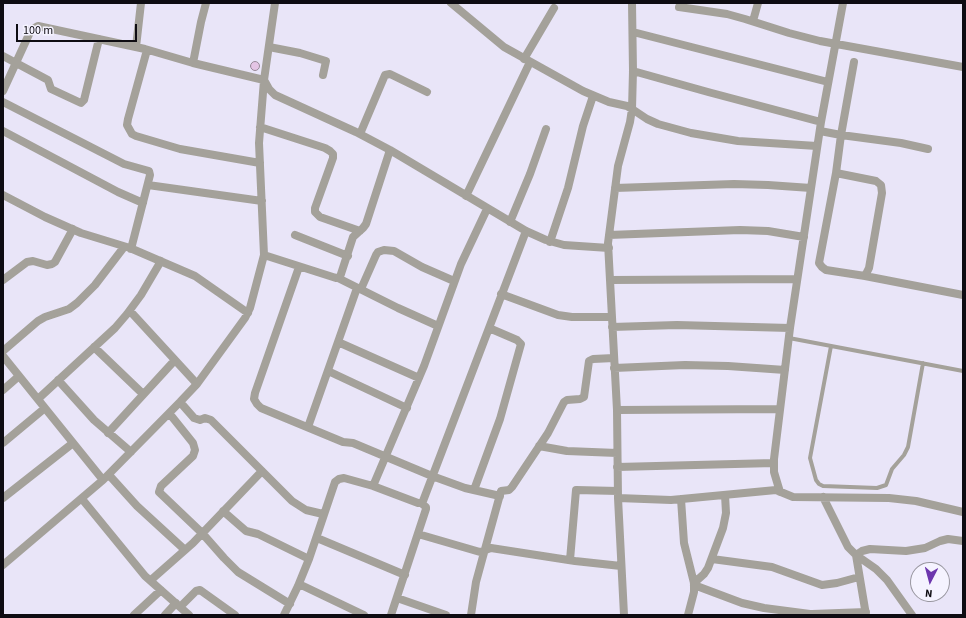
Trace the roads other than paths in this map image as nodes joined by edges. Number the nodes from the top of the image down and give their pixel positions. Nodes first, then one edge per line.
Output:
1 (141, 3) edge
2 (206, 3) edge
3 (275, 3) edge
4 (451, 3) edge
5 (632, 3) edge
6 (758, 3) edge
7 (843, 3) edge
8 (679, 7) dead end
9 (554, 8) dead end
10 (753, 21) junction
11 (633, 32) junction
12 (99, 39) junction
13 (836, 43) junction
14 (136, 47) junction
15 (269, 48) junction
16 (147, 50) junction
17 (3, 56) edge
18 (527, 60) junction
19 (854, 62) dead end
20 (16, 63) junction
21 (193, 63) junction
22 (963, 67) edge
23 (633, 71) junction
24 (323, 75) dead end
25 (264, 80) junction
26 (828, 82) junction
27 (3, 91) edge
28 (427, 92) dead end
29 (593, 96) junction
30 (3, 102) edge
31 (632, 109) junction
32 (821, 122) junction
33 (260, 127) junction
34 (546, 129) dead end
35 (3, 131) edge
36 (820, 131) junction
37 (360, 134) junction
38 (841, 135) junction
39 (817, 146) junction
40 (928, 149) dead end
41 (390, 150) junction
42 (260, 163) junction
43 (836, 173) junction
44 (148, 185) junction
45 (615, 188) junction
46 (811, 188) junction
47 (3, 194) edge
48 (466, 196) junction
49 (262, 201) junction
50 (143, 203) junction
51 (487, 209) junction
52 (510, 222) junction
53 (73, 230) junction
54 (360, 231) junction
55 (526, 231) junction
56 (295, 235) dead end
57 (609, 235) junction
58 (804, 237) junction
59 (550, 242) junction
60 (128, 248) junction
61 (609, 248) junction
62 (264, 255) junction
63 (348, 256) junction
64 (161, 261) junction
65 (299, 267) junction
66 (865, 276) junction
67 (338, 278) junction
68 (797, 279) junction
69 (3, 280) edge
70 (610, 280) junction
71 (454, 281) junction
72 (359, 289) junction
73 (501, 294) junction
74 (963, 294) edge
75 (130, 311) junction
76 (248, 313) junction
77 (612, 317) junction
78 (438, 326) junction
79 (612, 327) junction
80 (489, 328) junction
81 (790, 328) junction
82 (789, 338) junction
83 (338, 342) junction
84 (831, 346) junction
85 (94, 347) junction
86 (3, 351) edge
87 (3, 356) edge
88 (614, 358) junction
89 (175, 360) junction
90 (923, 363) junction
91 (614, 368) junction
92 (785, 370) junction
93 (328, 371) junction
94 (963, 371) edge
95 (19, 376) junction
96 (419, 378) junction
97 (58, 380) junction
98 (197, 384) junction
99 (3, 390) edge
100 (143, 394) junction
101 (38, 398) junction
102 (180, 402) junction
103 (45, 408) junction
104 (407, 408) junction
105 (780, 409) junction
106 (617, 410) junction
107 (169, 413) junction
108 (308, 427) junction
109 (108, 432) junction
110 (3, 443) edge
111 (73, 443) junction
112 (539, 446) junction
113 (131, 452) junction
114 (617, 452) junction
115 (386, 456) junction
116 (774, 463) junction
117 (617, 467) junction
118 (262, 471) junction
119 (432, 476) junction
120 (106, 478) junction
121 (373, 486) junction
122 (474, 490) junction
123 (780, 492) junction
124 (618, 495) junction
125 (725, 495) junction
126 (500, 496) junction
127 (824, 497) junction
128 (3, 498) edge
129 (82, 498) junction
130 (681, 499) junction
131 (421, 503) junction
132 (223, 511) junction
133 (963, 512) edge
134 (323, 514) junction
135 (202, 533) junction
136 (418, 534) junction
137 (317, 538) junction
138 (963, 541) edge
139 (185, 550) junction
140 (484, 551) junction
141 (856, 555) junction
142 (309, 559) junction
143 (712, 559) junction
144 (570, 560) junction
145 (3, 565) edge
146 (621, 566) junction
147 (404, 575) junction
148 (860, 577) junction
149 (151, 580) junction
150 (299, 584) junction
151 (694, 584) junction
152 (162, 590) junction
153 (397, 598) junction
154 (290, 604) junction
155 (178, 605) junction
156 (808, 614) edge
157 (866, 614) edge
158 (134, 615) edge
159 (165, 615) edge
160 (189, 615) edge
161 (235, 615) edge
162 (284, 615) edge
163 (364, 615) edge
164 (392, 615) edge
165 (446, 615) edge
166 (471, 615) edge
167 (624, 615) edge
168 (688, 615) edge
169 (912, 615) edge

1 - 14 street
2 - 21 street
3 - 15 street
4 - 18 street
5 - 11 street
6 - 10 street
7 - 13 street
8 - 10 street
9 - 18 street
10 - 13 street
11 - 23 street
11 - 26 street
12 - 14 street
12 - 20 street
12 - 20 street
13 - 22 street
13 - 26 street
14 - 16 street
15 - 24 street
15 - 25 street
16 - 21 street
16 - 42 street
17 - 20 street
18 - 29 street
18 - 48 street
19 - 38 street
20 - 27 street
21 - 25 street
23 - 31 street
23 - 32 street
25 - 33 street
25 - 37 street
26 - 32 street
28 - 37 street
29 - 31 street
29 - 59 street
30 - 44 street
31 - 39 street
31 - 45 street
32 - 36 street
33 - 42 street
33 - 54 street
34 - 52 street
35 - 50 street
36 - 38 street
36 - 39 street
37 - 41 street
38 - 40 street
38 - 43 street
39 - 46 street
41 - 48 street
41 - 54 street
42 - 49 street
43 - 66 street
43 - 66 street
44 - 49 street
44 - 50 street
45 - 46 street
45 - 57 street
46 - 58 street
47 - 53 street
48 - 51 street
49 - 62 street
50 - 60 street
51 - 52 street
51 - 71 street
52 - 55 street
53 - 60 street
53 - 69 street
54 - 63 street
55 - 59 street
55 - 73 street
56 - 63 street
57 - 58 street
57 - 61 street
58 - 68 street
59 - 61 street
60 - 64 street
60 - 86 street
61 - 70 street
62 - 65 street
62 - 76 street
63 - 67 street
64 - 75 street
64 - 76 street
65 - 67 street
65 - 108 street
66 - 74 street
67 - 72 street
68 - 70 street
68 - 81 street
70 - 77 street
71 - 72 street
71 - 78 street
72 - 78 street
72 - 83 street
73 - 77 street
73 - 80 street
75 - 85 street
75 - 89 street
76 - 98 street
77 - 79 street
78 - 96 street
79 - 81 street
79 - 88 street
80 - 119 street
80 - 122 street
81 - 82 street
82 - 84 lane
82 - 92 street
83 - 93 street
83 - 96 street
84 - 90 lane
84 - 90 lane
85 - 97 street
85 - 100 street
87 - 95 street
88 - 91 street
88 - 112 street
89 - 98 street
89 - 100 street
90 - 94 lane
91 - 92 street
91 - 106 street
92 - 105 street
93 - 104 street
93 - 108 street
95 - 99 street
95 - 101 street
96 - 104 street
97 - 101 street
97 - 109 street
98 - 102 street
100 - 109 street
101 - 103 street
102 - 107 street
102 - 118 street
103 - 110 street
103 - 111 street
104 - 115 street
105 - 106 street
105 - 116 street
106 - 114 street
107 - 113 street
107 - 135 street
108 - 115 street
109 - 113 street
111 - 120 street
111 - 128 street
112 - 114 street
112 - 126 street
113 - 120 street
114 - 117 street
115 - 119 street
115 - 121 street
116 - 117 street
116 - 123 street
117 - 124 street
118 - 132 street
118 - 134 street
119 - 122 street
119 - 131 street
120 - 129 street
120 - 139 street
121 - 131 street
121 - 134 street
122 - 126 street
123 - 125 street
123 - 127 street
124 - 130 street
124 - 144 street
124 - 146 street
125 - 130 street
125 - 143 street
126 - 140 street
127 - 133 street
127 - 141 street
129 - 145 street
129 - 149 street
130 - 151 street
131 - 136 street
132 - 135 street
132 - 142 street
134 - 137 street
135 - 139 street
135 - 154 street
136 - 140 street
136 - 147 street
137 - 142 street
137 - 147 street
138 - 141 street
139 - 149 street
140 - 144 street
140 - 166 street
141 - 148 street
141 - 169 street
142 - 150 street
143 - 148 street
143 - 151 street
144 - 146 street
146 - 167 street
147 - 153 street
148 - 157 street
149 - 152 street
150 - 154 street
150 - 163 street
151 - 156 street
151 - 168 street
152 - 155 street
152 - 158 street
153 - 164 street
153 - 165 street
154 - 162 street
155 - 159 street
155 - 160 street
155 - 161 street
156 - 157 street

